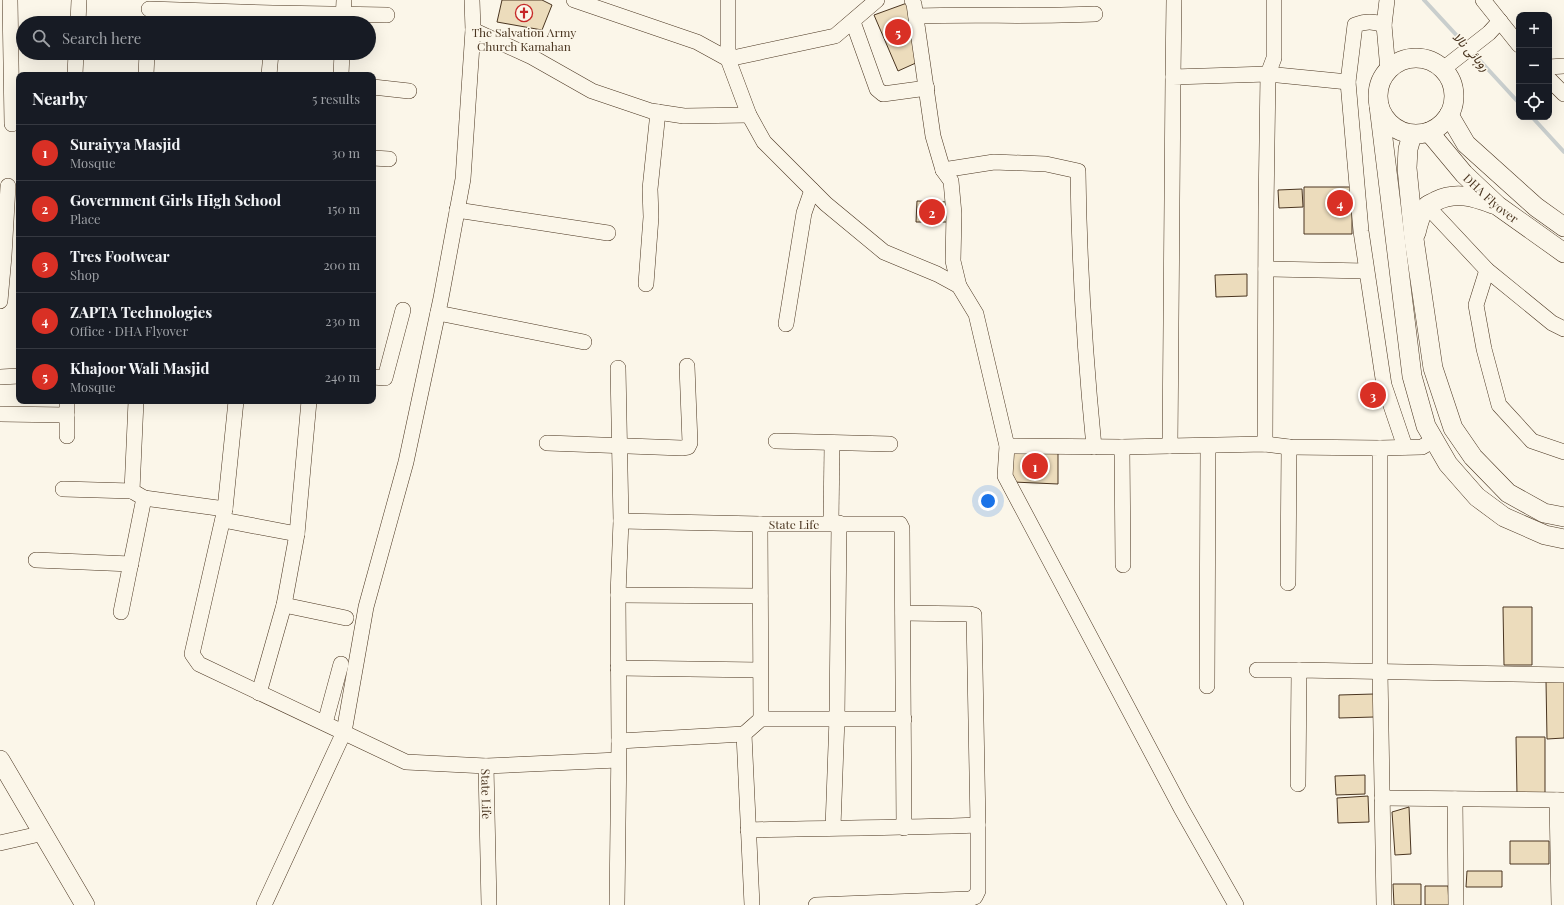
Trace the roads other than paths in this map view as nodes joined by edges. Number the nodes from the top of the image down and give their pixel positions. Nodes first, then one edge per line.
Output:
1 (10, 0) edge
2 (79, 0) edge
3 (472, 0) edge
4 (574, 0) edge
5 (728, 0) edge
6 (877, 0) edge
7 (912, 0) edge
8 (1174, 0) edge
9 (1274, 0) edge
10 (1387, 0) edge
11 (1482, 0) edge
12 (212, 6) edge
13 (149, 11) edge
14 (273, 12) edge
15 (344, 13) edge
16 (1095, 14) dead end
17 (387, 15) dead end
18 (78, 16) edge
19 (916, 16) junction
20 (1500, 21) junction
21 (853, 22) junction
22 (1384, 25) junction
23 (473, 30) junction
24 (5, 31) edge
25 (1516, 41) edge
26 (728, 59) junction
27 (76, 60) edge
28 (147, 60) edge
29 (270, 60) edge
30 (342, 60) edge
31 (1564, 66) edge
32 (1552, 67) edge
33 (1443, 69) junction
34 (1388, 70) junction
35 (75, 72) edge
36 (146, 72) edge
37 (269, 72) edge
38 (341, 72) edge
39 (1268, 74) junction
40 (1173, 77) junction
41 (1348, 82) junction
42 (1552, 82) edge
43 (376, 88) edge
44 (927, 88) junction
45 (409, 91) dead end
46 (6, 92) edge
47 (1564, 94) edge
48 (1378, 106) junction
49 (658, 112) junction
50 (749, 115) junction
51 (1449, 115) junction
52 (12, 124) dead end
53 (1421, 133) junction
54 (376, 158) edge
55 (389, 159) dead end
56 (943, 170) junction
57 (9, 185) edge
58 (812, 190) junction
59 (1427, 206) junction
60 (1498, 206) junction
61 (457, 210) junction
62 (1564, 227) edge
63 (608, 233) dead end
64 (1414, 239) junction
65 (1564, 253) edge
66 (2, 256) edge
67 (1266, 269) junction
68 (1487, 270) junction
69 (1366, 271) junction
70 (646, 284) dead end
71 (959, 286) junction
72 (0, 301) edge
73 (404, 310) dead end
74 (438, 313) junction
75 (786, 324) dead end
76 (1564, 329) edge
77 (584, 342) dead end
78 (687, 366) dead end
79 (618, 368) dead end
80 (16, 376) edge
81 (0, 377) edge
82 (376, 377) edge
83 (136, 404) edge
84 (236, 404) edge
85 (309, 404) edge
86 (67, 408) edge
87 (0, 414) edge
88 (67, 436) dead end
89 (1434, 440) junction
90 (776, 441) dead end
91 (547, 443) dead end
92 (832, 444) junction
93 (890, 444) dead end
94 (1265, 444) junction
95 (620, 445) junction
96 (1007, 446) junction
97 (1170, 446) junction
98 (1208, 446) junction
99 (1094, 447) junction
100 (1122, 447) junction
101 (1405, 447) junction
102 (1289, 448) junction
103 (1380, 448) junction
104 (1564, 452) edge
105 (63, 489) dead end
106 (138, 494) junction
107 (224, 514) junction
108 (1564, 517) edge
109 (621, 521) junction
110 (835, 523) junction
111 (760, 524) junction
112 (297, 534) junction
113 (1564, 539) edge
114 (36, 560) dead end
115 (131, 564) junction
116 (1122, 564) dead end
117 (1288, 583) dead end
118 (618, 595) junction
119 (760, 596) junction
120 (284, 605) junction
121 (121, 612) dead end
122 (903, 613) junction
123 (346, 618) dead end
124 (340, 664) dead end
125 (618, 668) junction
126 (760, 670) junction
127 (1257, 670) dead end
128 (1298, 670) junction
129 (1380, 672) junction
130 (1564, 675) edge
131 (1207, 686) dead end
132 (259, 693) junction
133 (837, 718) junction
134 (761, 719) junction
135 (904, 719) junction
136 (325, 723) junction
137 (344, 732) junction
138 (744, 734) junction
139 (619, 741) junction
140 (0, 760) edge
141 (618, 760) junction
142 (486, 766) junction
143 (1298, 784) dead end
144 (1382, 798) junction
145 (1455, 799) junction
146 (1560, 800) edge
147 (978, 825) junction
148 (833, 827) junction
149 (904, 828) junction
150 (748, 830) junction
151 (44, 834) junction
152 (0, 843) edge
153 (85, 905) edge
154 (264, 905) edge
155 (489, 905) edge
156 (617, 905) edge
157 (752, 905) edge
158 (816, 905) edge
159 (1236, 905) edge
160 (1384, 905) edge
161 (1456, 905) edge
162 (1559, 905) edge

1 - 24 street
2 - 18 street
3 - 23 street
4 - 26 street
5 - 26 street
6 - 21 street
7 - 19 street
8 - 40 street
9 - 39 street
10 - 22 street
11 - 20 street
12 - 13 street
12 - 14 street
14 - 15 street
15 - 17 street
16 - 19 street
19 - 44 street
20 - 25 street
20 - 33 street
21 - 26 street
21 - 44 street
22 - 34 street
22 - 41 street
23 - 49 street
23 - 61 street
24 - 46 street
26 - 50 street
27 - 35 street
28 - 36 street
29 - 37 street
30 - 38 street
31 - 32 street
33 - 34 main road
33 - 51 main road
34 - 48 main road
39 - 40 street
39 - 41 street
39 - 67 street
40 - 97 street
41 - 69 street
42 - 47 street
43 - 45 street
44 - 56 street
46 - 52 street
48 - 53 main road
48 - 89 main road
49 - 50 street
49 - 70 street
50 - 58 street
51 - 53 main road
51 - 62 main road, DHA Flyover
53 - 60 main road, DHA Flyover
53 - 64 main road
54 - 55 street
56 - 71 street
56 - 99 street
57 - 66 street
58 - 71 street
58 - 75 street
59 - 60 main road
59 - 64 main road
59 - 68 street
60 - 65 main road, DHA Flyover
61 - 63 street
61 - 74 street
64 - 108 main road
66 - 72 street
67 - 69 street
67 - 94 street
68 - 76 street
68 - 104 street
69 - 101 street
71 - 96 street
73 - 82 street
74 - 77 street
74 - 137 street
78 - 95 street
79 - 95 street
80 - 81 street
83 - 106 street
84 - 107 street
85 - 112 street
86 - 87 street
86 - 88 street
89 - 101 street
89 - 113 main road
90 - 92 street
91 - 95 street
92 - 93 street
92 - 110 street
94 - 98 street
94 - 102 street
95 - 109 street
96 - 99 street
96 - 159 street
97 - 98 street
97 - 100 street
98 - 131 street
99 - 100 street
100 - 116 street
101 - 103 street
102 - 103 street
102 - 117 street
103 - 129 street
105 - 106 street
106 - 107 street
106 - 115 street
107 - 112 street
107 - 132 street
109 - 111 street, State Life
109 - 118 street
110 - 111 street, State Life
110 - 122 street, State Life
110 - 133 street
111 - 119 street
112 - 120 street
114 - 115 street
115 - 121 street
118 - 119 street
118 - 125 street
119 - 126 street
120 - 123 street
120 - 132 street
122 - 135 street, State Life
122 - 147 street
124 - 136 street
125 - 126 street
125 - 139 street
126 - 134 street
127 - 128 street
128 - 129 street
128 - 143 street
129 - 130 street
129 - 144 street
132 - 136 street
133 - 134 street
133 - 135 street
133 - 148 street
134 - 138 street
135 - 149 street, State Life
136 - 137 street
137 - 142 street
137 - 154 street
138 - 139 street
138 - 150 street
139 - 141 street
140 - 151 main road
141 - 142 street, State Life
141 - 156 street
142 - 155 street, State Life
144 - 145 street
144 - 160 street
145 - 146 street
145 - 161 street
146 - 162 street
147 - 149 street
147 - 158 street
148 - 149 street
148 - 150 street
150 - 157 street
151 - 152 street
151 - 153 main road

